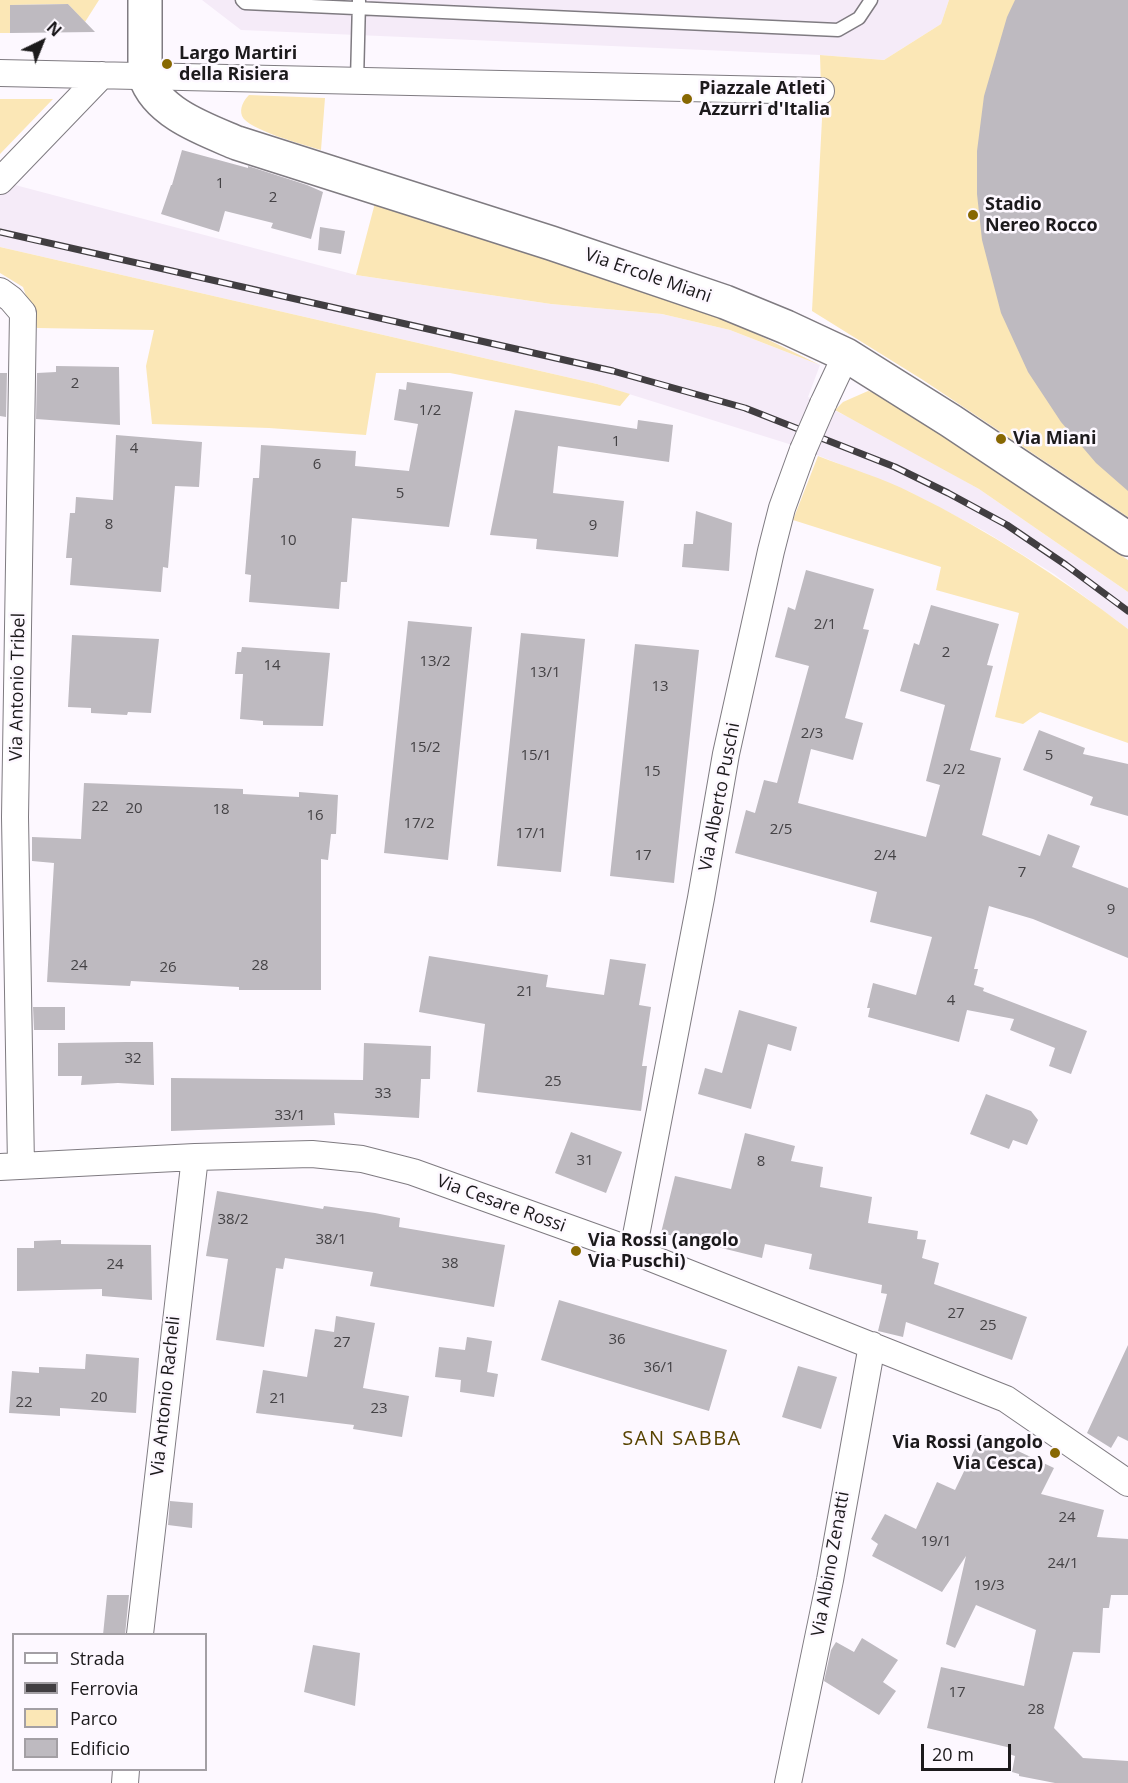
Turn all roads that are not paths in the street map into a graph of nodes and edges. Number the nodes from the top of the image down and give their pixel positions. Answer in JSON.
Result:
{"nodes":[{"id":1,"x":145,"y":0,"type":"edge"},
{"id":2,"x":242,"y":0,"type":"edge"},
{"id":3,"x":871,"y":0,"type":"edge"},
{"id":4,"x":359,"y":4,"type":"edge"},
{"id":5,"x":0,"y":73,"type":"edge"},
{"id":6,"x":102,"y":75,"type":"junction"},
{"id":7,"x":145,"y":76,"type":"junction"},
{"id":8,"x":357,"y":81,"type":"junction"},
{"id":9,"x":821,"y":91,"type":"dead end"},
{"id":10,"x":0,"y":181,"type":"edge"},
{"id":11,"x":0,"y":291,"type":"edge"},
{"id":12,"x":846,"y":355,"type":"junction"},
{"id":13,"x":1128,"y":539,"type":"edge"},
{"id":14,"x":195,"y":1157,"type":"junction"},
{"id":15,"x":10,"y":1166,"type":"edge"},
{"id":16,"x":633,"y":1251,"type":"junction"},
{"id":17,"x":872,"y":1345,"type":"junction"},
{"id":18,"x":1128,"y":1483,"type":"edge"},
{"id":19,"x":140,"y":1633,"type":"edge"},
{"id":20,"x":788,"y":1783,"type":"edge"}],
"edges":[{"from":1,"to":7,"type":"street"},
{"from":2,"to":4,"type":"lane"},
{"from":3,"to":4,"type":"lane"},
{"from":4,"to":8,"type":"lane"},
{"from":5,"to":6,"type":"street"},
{"from":6,"to":7,"type":"street"},
{"from":6,"to":10,"type":"street"},
{"from":7,"to":8,"type":"street"},
{"from":7,"to":12,"type":"street","name":"Via Ercole Miani"},
{"from":8,"to":9,"type":"street"},
{"from":11,"to":15,"type":"street","name":"Via Antonio Tribel"},
{"from":12,"to":13,"type":"street","name":"Via Ercole Miani"},
{"from":12,"to":16,"type":"street","name":"Via Alberto Puschi","bridge":true},
{"from":14,"to":15,"type":"street","name":"Via Cesare Rossi"},
{"from":14,"to":16,"type":"street","name":"Via Cesare Rossi"},
{"from":14,"to":19,"type":"street","name":"Via Antonio Racheli"},
{"from":16,"to":17,"type":"street","name":"Via Cesare Rossi"},
{"from":17,"to":18,"type":"street","name":"Via Cesare Rossi"},
{"from":17,"to":20,"type":"street","name":"Via Albino Zenatti"}]}
